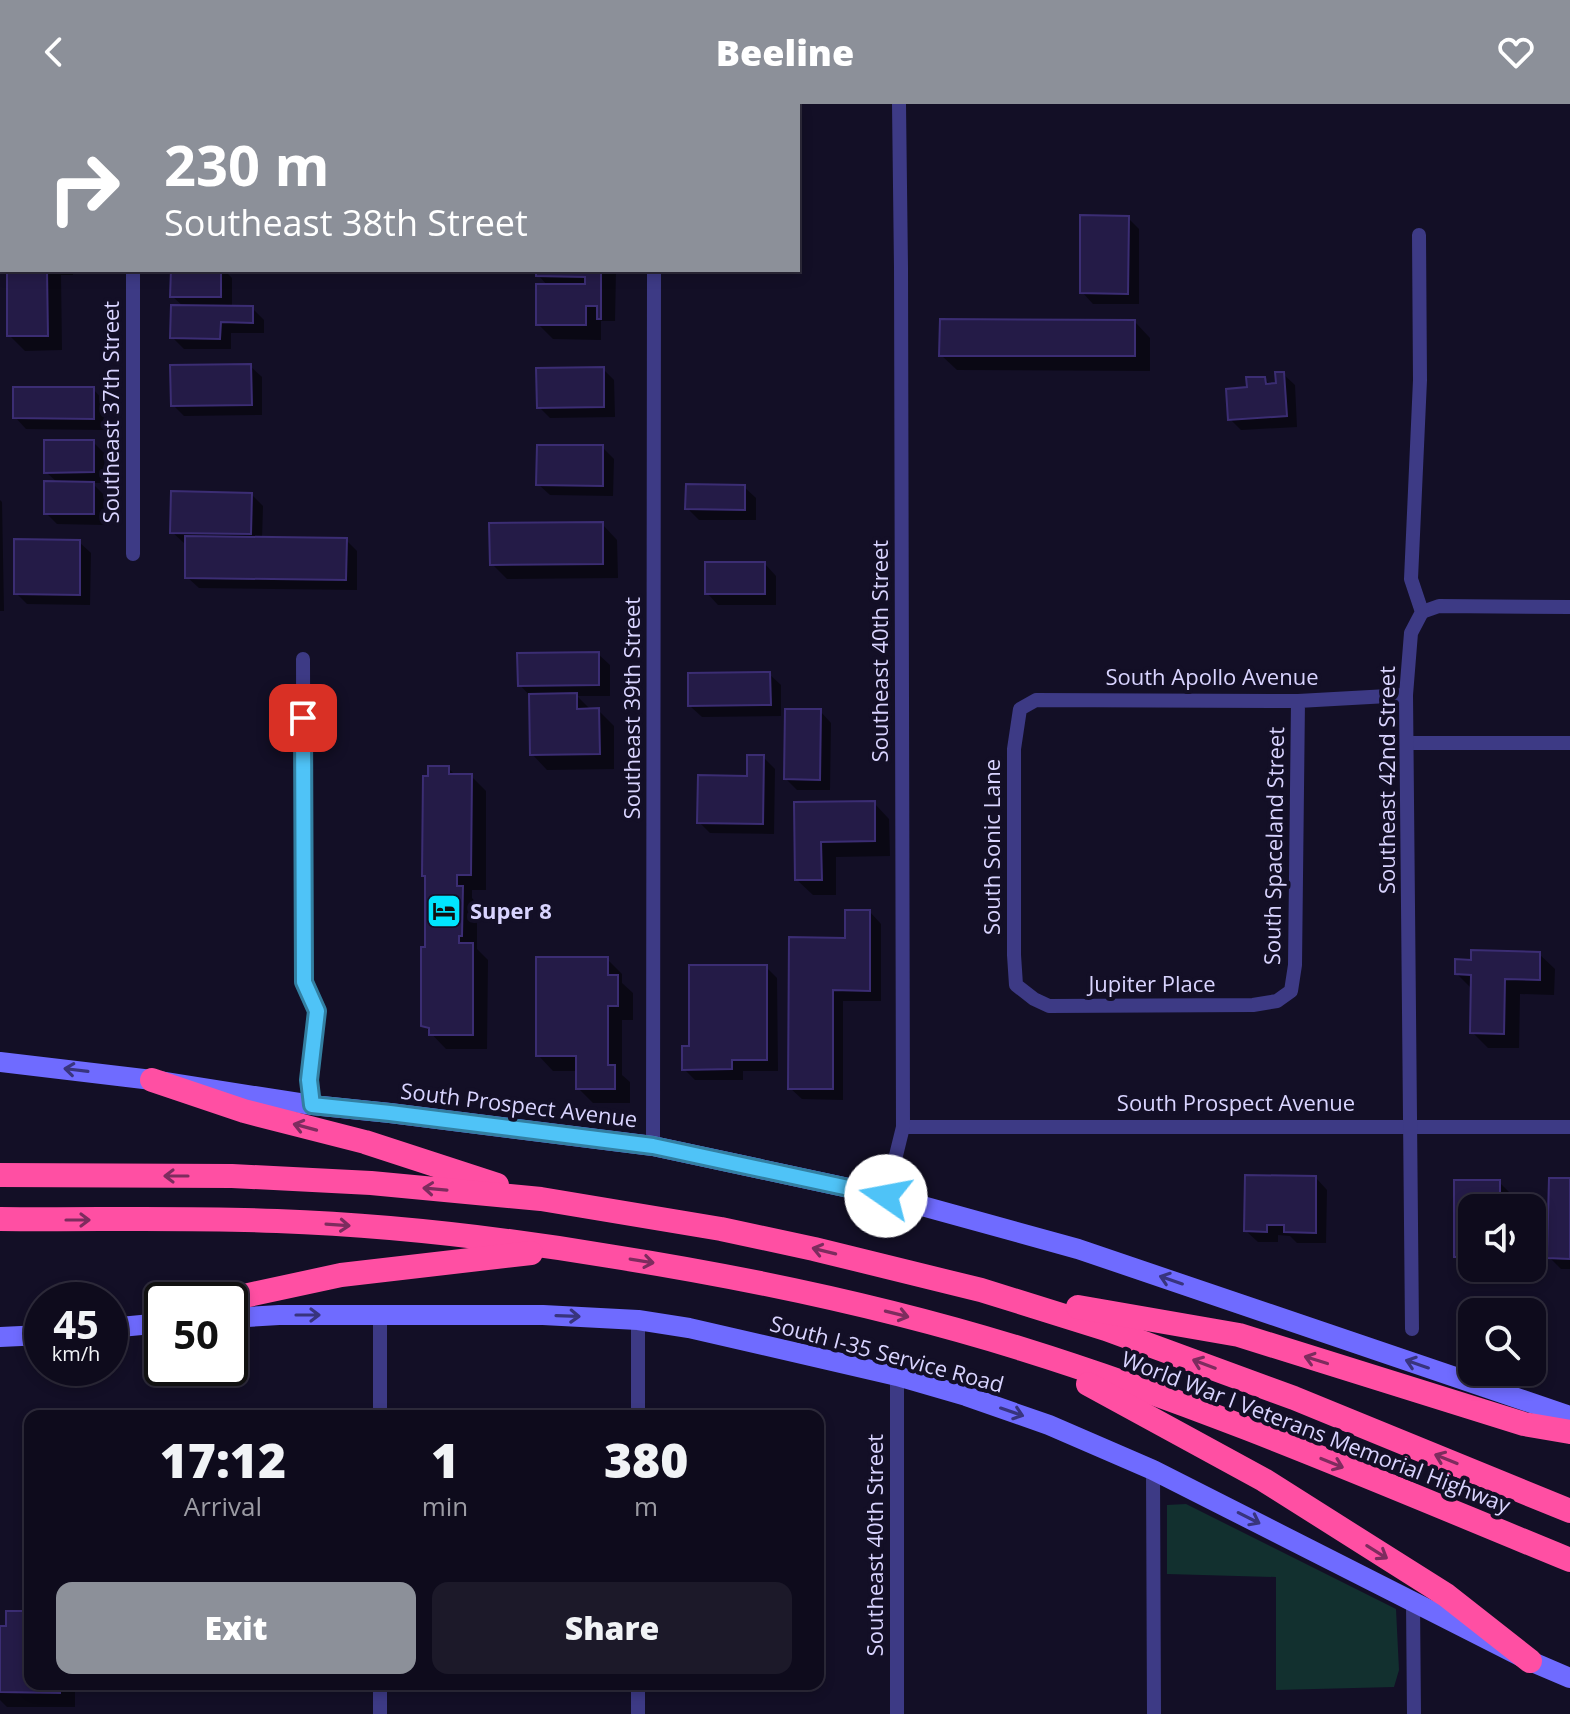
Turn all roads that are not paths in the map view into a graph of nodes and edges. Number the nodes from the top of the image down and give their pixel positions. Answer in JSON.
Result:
{"nodes":[{"id":1,"x":899,"y":104,"type":"edge"},
{"id":2,"x":1419,"y":235,"type":"dead end"},
{"id":3,"x":133,"y":272,"type":"edge"},
{"id":4,"x":654,"y":272,"type":"edge"},
{"id":5,"x":133,"y":554,"type":"dead end"},
{"id":6,"x":1570,"y":607,"type":"edge"},
{"id":7,"x":1422,"y":612,"type":"junction"},
{"id":8,"x":303,"y":659,"type":"dead end"},
{"id":9,"x":1406,"y":695,"type":"junction"},
{"id":10,"x":1298,"y":701,"type":"junction"},
{"id":11,"x":1020,"y":709,"type":"joint"},
{"id":12,"x":1408,"y":743,"type":"junction"},
{"id":13,"x":1570,"y":743,"type":"edge"},
{"id":14,"x":1016,"y":985,"type":"joint"},
{"id":15,"x":1291,"y":991,"type":"joint"},
{"id":16,"x":0,"y":1062,"type":"edge"},
{"id":17,"x":152,"y":1080,"type":"junction"},
{"id":18,"x":312,"y":1105,"type":"junction"},
{"id":19,"x":1410,"y":1126,"type":"junction"},
{"id":20,"x":903,"y":1127,"type":"junction"},
{"id":21,"x":1570,"y":1127,"type":"edge"},
{"id":22,"x":653,"y":1146,"type":"junction"},
{"id":23,"x":0,"y":1175,"type":"edge"},
{"id":24,"x":886,"y":1196,"type":"junction"},
{"id":25,"x":541,"y":1199,"type":"junction"},
{"id":26,"x":0,"y":1219,"type":"edge"},
{"id":27,"x":565,"y":1249,"type":"junction"},
{"id":28,"x":981,"y":1290,"type":"junction"},
{"id":29,"x":248,"y":1295,"type":"edge"},
{"id":30,"x":380,"y":1315,"type":"junction"},
{"id":31,"x":248,"y":1317,"type":"edge"},
{"id":32,"x":638,"y":1320,"type":"junction"},
{"id":33,"x":1412,"y":1329,"type":"dead end"},
{"id":34,"x":24,"y":1336,"type":"edge"},
{"id":35,"x":0,"y":1337,"type":"edge"},
{"id":36,"x":1022,"y":1349,"type":"junction"},
{"id":37,"x":897,"y":1376,"type":"junction"},
{"id":38,"x":380,"y":1410,"type":"edge"},
{"id":39,"x":638,"y":1410,"type":"edge"},
{"id":40,"x":1570,"y":1416,"type":"edge"},
{"id":41,"x":1570,"y":1432,"type":"edge"},
{"id":42,"x":1153,"y":1470,"type":"junction"},
{"id":43,"x":1570,"y":1511,"type":"edge"},
{"id":44,"x":1570,"y":1560,"type":"edge"},
{"id":45,"x":1413,"y":1602,"type":"junction"},
{"id":46,"x":1530,"y":1661,"type":"junction"},
{"id":47,"x":1570,"y":1678,"type":"edge"},
{"id":48,"x":380,"y":1690,"type":"edge"},
{"id":49,"x":638,"y":1690,"type":"edge"},
{"id":50,"x":380,"y":1714,"type":"edge"},
{"id":51,"x":638,"y":1714,"type":"edge"},
{"id":52,"x":897,"y":1714,"type":"edge"},
{"id":53,"x":1154,"y":1714,"type":"edge"},
{"id":54,"x":1414,"y":1714,"type":"edge"}],
"edges":[{"from":1,"to":20,"type":"street","name":"Southeast 40th Street"},
{"from":2,"to":7,"type":"street"},
{"from":3,"to":5,"type":"street","name":"Southeast 37th Street"},
{"from":4,"to":22,"type":"street","name":"Southeast 39th Street"},
{"from":6,"to":7,"type":"street"},
{"from":7,"to":9,"type":"street","name":"Southeast 42nd Street"},
{"from":8,"to":18,"type":"street"},
{"from":9,"to":10,"type":"street","name":"South Apollo Avenue"},
{"from":9,"to":12,"type":"street","name":"Southeast 42nd Street"},
{"from":10,"to":11,"type":"street","name":"South Apollo Avenue"},
{"from":10,"to":15,"type":"street","name":"South Spaceland Street"},
{"from":11,"to":14,"type":"street","name":"South Sonic Lane"},
{"from":12,"to":13,"type":"street"},
{"from":12,"to":19,"type":"street","name":"Southeast 42nd Street"},
{"from":14,"to":15,"type":"street","name":"Jupiter Place"},
{"from":17,"to":16,"type":"main road","name":"South Prospect Avenue","one_way":true},
{"from":17,"to":18,"type":"main road","name":"South Prospect Avenue"},
{"from":25,"to":17,"type":"highway","one_way":true},
{"from":18,"to":22,"type":"main road","name":"South Prospect Avenue"},
{"from":19,"to":20,"type":"street","name":"South Prospect Avenue"},
{"from":19,"to":21,"type":"street","name":"South Prospect Avenue"},
{"from":19,"to":33,"type":"street","name":"Southeast 42nd Street"},
{"from":20,"to":24,"type":"street","name":"Southeast 40th Street"},
{"from":22,"to":24,"type":"main road","name":"South Prospect Avenue"},
{"from":25,"to":23,"type":"highway","name":"World War I Veterans Memorial Highway","one_way":true},
{"from":40,"to":24,"type":"main road","one_way":true},
{"from":28,"to":25,"type":"highway","name":"World War I Veterans Memorial Highway","one_way":true},
{"from":26,"to":27,"type":"highway","name":"World War I Veterans Memorial Highway","one_way":true},
{"from":27,"to":29,"type":"highway"},
{"from":27,"to":36,"type":"highway","name":"World War I Veterans Memorial Highway","one_way":true},
{"from":41,"to":28,"type":"highway","one_way":true},
{"from":43,"to":28,"type":"highway","name":"World War I Veterans Memorial Highway","one_way":true},
{"from":31,"to":30,"type":"main road","name":"South I-35 Service Road","one_way":true},
{"from":30,"to":32,"type":"main road","name":"South I-35 Service Road","one_way":true},
{"from":30,"to":38,"type":"street"},
{"from":32,"to":37,"type":"main road","name":"South I-35 Service Road"},
{"from":32,"to":39,"type":"street"},
{"from":34,"to":35,"type":"main road"},
{"from":36,"to":44,"type":"highway","name":"World War I Veterans Memorial Highway","one_way":true},
{"from":36,"to":46,"type":"highway","one_way":true},
{"from":37,"to":42,"type":"main road","name":"South I-35 Service Road","one_way":true},
{"from":37,"to":52,"type":"street","name":"Southeast 40th Street"},
{"from":42,"to":45,"type":"main road","name":"South I-35 Service Road","one_way":true},
{"from":42,"to":53,"type":"street"},
{"from":45,"to":46,"type":"main road","name":"South I-35 Service Road"},
{"from":45,"to":54,"type":"street"},
{"from":46,"to":47,"type":"main road","name":"South I-35 Service Road"},
{"from":48,"to":50,"type":"street"},
{"from":49,"to":51,"type":"street"}]}
